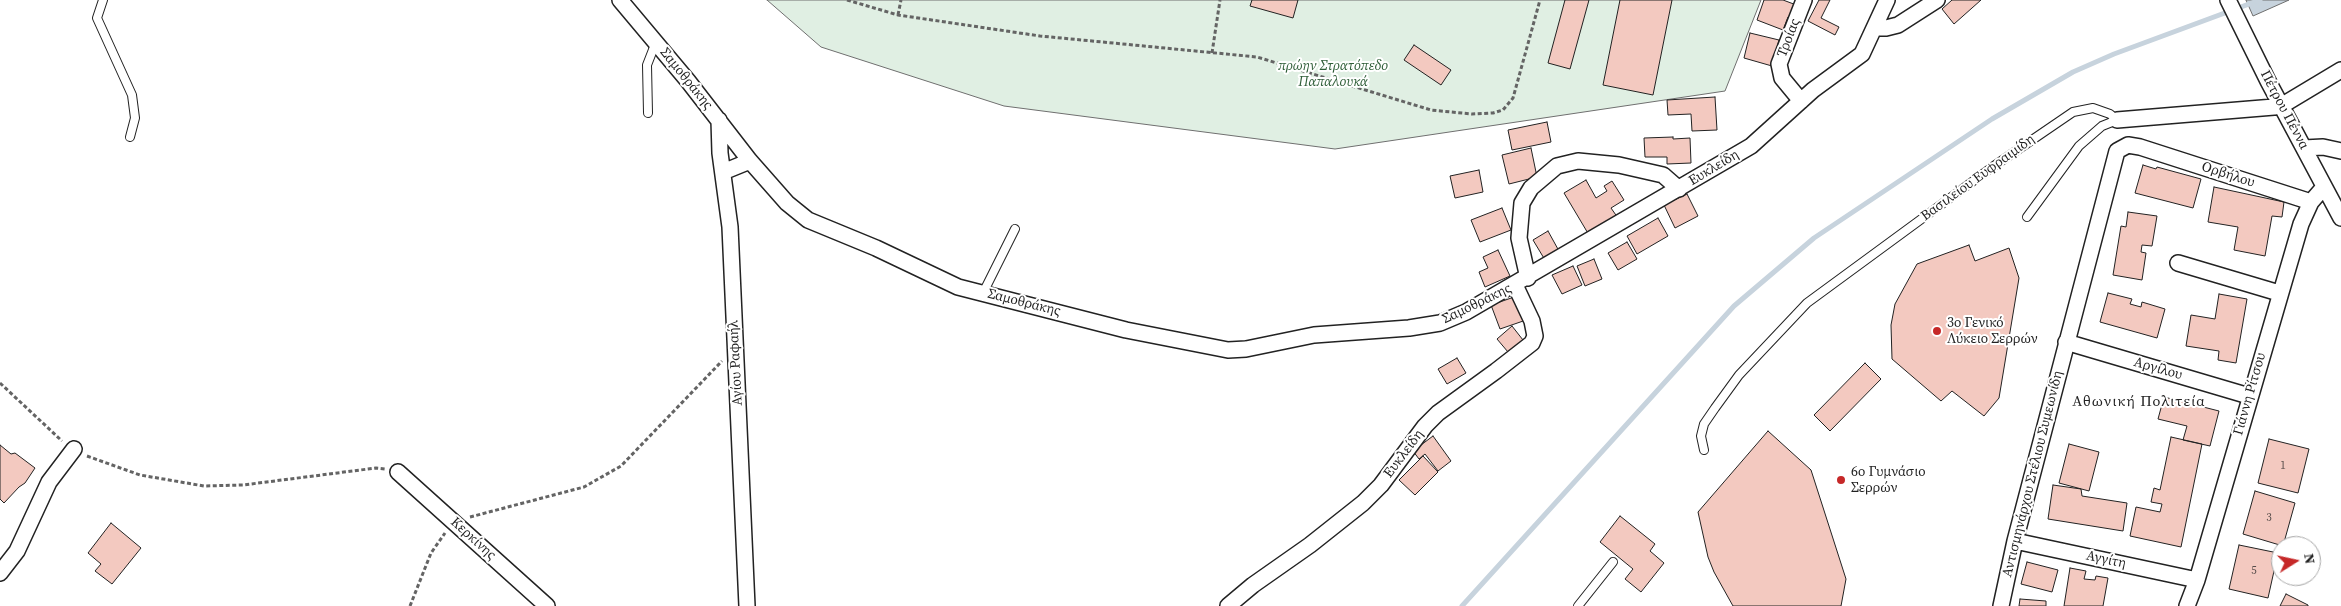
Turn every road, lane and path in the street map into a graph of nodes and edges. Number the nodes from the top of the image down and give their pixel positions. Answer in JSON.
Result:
{"nodes":[{"id":1,"x":103,"y":0,"type":"edge"},
{"id":2,"x":620,"y":0,"type":"edge"},
{"id":3,"x":848,"y":0,"type":"edge"},
{"id":4,"x":900,"y":0,"type":"edge"},
{"id":5,"x":1220,"y":0,"type":"edge"},
{"id":6,"x":1540,"y":0,"type":"edge"},
{"id":7,"x":1804,"y":0,"type":"edge"},
{"id":8,"x":1887,"y":0,"type":"edge"},
{"id":9,"x":1937,"y":0,"type":"edge"},
{"id":10,"x":2228,"y":0,"type":"edge"},
{"id":11,"x":898,"y":15,"type":"junction"},
{"id":12,"x":1875,"y":28,"type":"junction"},
{"id":13,"x":656,"y":42,"type":"junction"},
{"id":14,"x":1212,"y":53,"type":"junction"},
{"id":15,"x":2341,"y":70,"type":"edge"},
{"id":16,"x":1801,"y":101,"type":"junction"},
{"id":17,"x":2281,"y":106,"type":"junction"},
{"id":18,"x":648,"y":113,"type":"dead end"},
{"id":19,"x":719,"y":120,"type":"junction"},
{"id":20,"x":2117,"y":120,"type":"junction"},
{"id":21,"x":130,"y":137,"type":"dead end"},
{"id":22,"x":2304,"y":148,"type":"junction"},
{"id":23,"x":2341,"y":151,"type":"edge"},
{"id":24,"x":750,"y":161,"type":"junction"},
{"id":25,"x":723,"y":172,"type":"junction"},
{"id":26,"x":2324,"y":187,"type":"junction"},
{"id":27,"x":1679,"y":189,"type":"junction"},
{"id":28,"x":2311,"y":202,"type":"junction"},
{"id":29,"x":2027,"y":217,"type":"dead end"},
{"id":30,"x":2341,"y":218,"type":"edge"},
{"id":31,"x":1015,"y":229,"type":"dead end"},
{"id":32,"x":2178,"y":263,"type":"dead end"},
{"id":33,"x":1522,"y":281,"type":"junction"},
{"id":34,"x":983,"y":293,"type":"junction"},
{"id":35,"x":2279,"y":293,"type":"junction"},
{"id":36,"x":2066,"y":342,"type":"junction"},
{"id":37,"x":735,"y":347,"type":"junction"},
{"id":38,"x":0,"y":383,"type":"edge"},
{"id":39,"x":2249,"y":396,"type":"junction"},
{"id":40,"x":74,"y":449,"type":"junction"},
{"id":41,"x":1704,"y":450,"type":"dead end"},
{"id":42,"x":398,"y":472,"type":"joint"},
{"id":43,"x":454,"y":521,"type":"junction"},
{"id":44,"x":2015,"y":541,"type":"junction"},
{"id":45,"x":1613,"y":562,"type":"dead end"},
{"id":46,"x":0,"y":573,"type":"edge"},
{"id":47,"x":2197,"y":580,"type":"junction"},
{"id":48,"x":410,"y":606,"type":"edge"},
{"id":49,"x":547,"y":606,"type":"edge"},
{"id":50,"x":748,"y":606,"type":"edge"},
{"id":51,"x":1228,"y":606,"type":"edge"},
{"id":52,"x":1578,"y":606,"type":"edge"},
{"id":53,"x":2001,"y":606,"type":"edge"},
{"id":54,"x":2187,"y":606,"type":"edge"}],
"edges":[{"from":1,"to":21,"type":"lane"},
{"from":2,"to":13,"type":"street","name":"Σαμοθράκης"},
{"from":3,"to":11,"type":"path"},
{"from":4,"to":11,"type":"path"},
{"from":5,"to":14,"type":"path"},
{"from":6,"to":14,"type":"path"},
{"from":7,"to":16,"type":"street","name":"Τροίας"},
{"from":8,"to":12,"type":"street","name":"Ευκλείδη"},
{"from":9,"to":12,"type":"street"},
{"from":10,"to":17,"type":"street","name":"Πέτρου Πέννα"},
{"from":11,"to":14,"type":"path"},
{"from":12,"to":16,"type":"street","name":"Ευκλείδη"},
{"from":13,"to":18,"type":"lane"},
{"from":13,"to":19,"type":"street","name":"Σαμοθράκης"},
{"from":15,"to":17,"type":"street"},
{"from":16,"to":27,"type":"street","name":"Ευκλείδη"},
{"from":17,"to":20,"type":"street"},
{"from":17,"to":22,"type":"street","name":"Πέτρου Πέννα"},
{"from":19,"to":24,"type":"street","name":"Σαμοθράκης"},
{"from":19,"to":25,"type":"street","name":"Αγίου Ραφαήλ"},
{"from":20,"to":29,"type":"lane"},
{"from":20,"to":41,"type":"lane","name":"Βασιλείου Ευφραιμίδη"},
{"from":22,"to":23,"type":"street"},
{"from":22,"to":26,"type":"street","name":"Πέτρου Πέννα"},
{"from":24,"to":25,"type":"street"},
{"from":24,"to":34,"type":"street","name":"Σαμοθράκης"},
{"from":25,"to":37,"type":"street","name":"Αγίου Ραφαήλ"},
{"from":26,"to":28,"type":"street","name":"Γιάννη Ρίτσου"},
{"from":26,"to":30,"type":"street","name":"Πέτρου Πέννα"},
{"from":27,"to":33,"type":"street","name":"Ευκλείδη"},
{"from":27,"to":33,"type":"street"},
{"from":28,"to":35,"type":"street","name":"Γιάννη Ρίτσου"},
{"from":28,"to":36,"type":"street","name":"Ορβήλου"},
{"from":31,"to":34,"type":"lane"},
{"from":32,"to":35,"type":"street"},
{"from":33,"to":34,"type":"street","name":"Σαμοθράκης"},
{"from":33,"to":51,"type":"street","name":"Ευκλείδη"},
{"from":35,"to":39,"type":"street","name":"Γιάννη Ρίτσου"},
{"from":36,"to":39,"type":"street","name":"Αργίλου"},
{"from":36,"to":44,"type":"street","name":"Αντισμηνάρχου Στέλιου Συμεωνίδη"},
{"from":37,"to":43,"type":"path"},
{"from":37,"to":50,"type":"street","name":"Αγίου Ραφαήλ"},
{"from":38,"to":40,"type":"path"},
{"from":39,"to":47,"type":"street","name":"Γιάννη Ρίτσου"},
{"from":40,"to":42,"type":"path"},
{"from":40,"to":46,"type":"street"},
{"from":42,"to":43,"type":"street","name":"Κερκίνης"},
{"from":43,"to":48,"type":"path"},
{"from":43,"to":49,"type":"street","name":"Κερκίνης"},
{"from":44,"to":47,"type":"street","name":"Αγγίτη"},
{"from":44,"to":53,"type":"street","name":"Αντισμηνάρχου Στέλιου Συμεωνίδη"},
{"from":45,"to":52,"type":"lane"},
{"from":47,"to":54,"type":"street","name":"Γιάννη Ρίτσου"}]}
